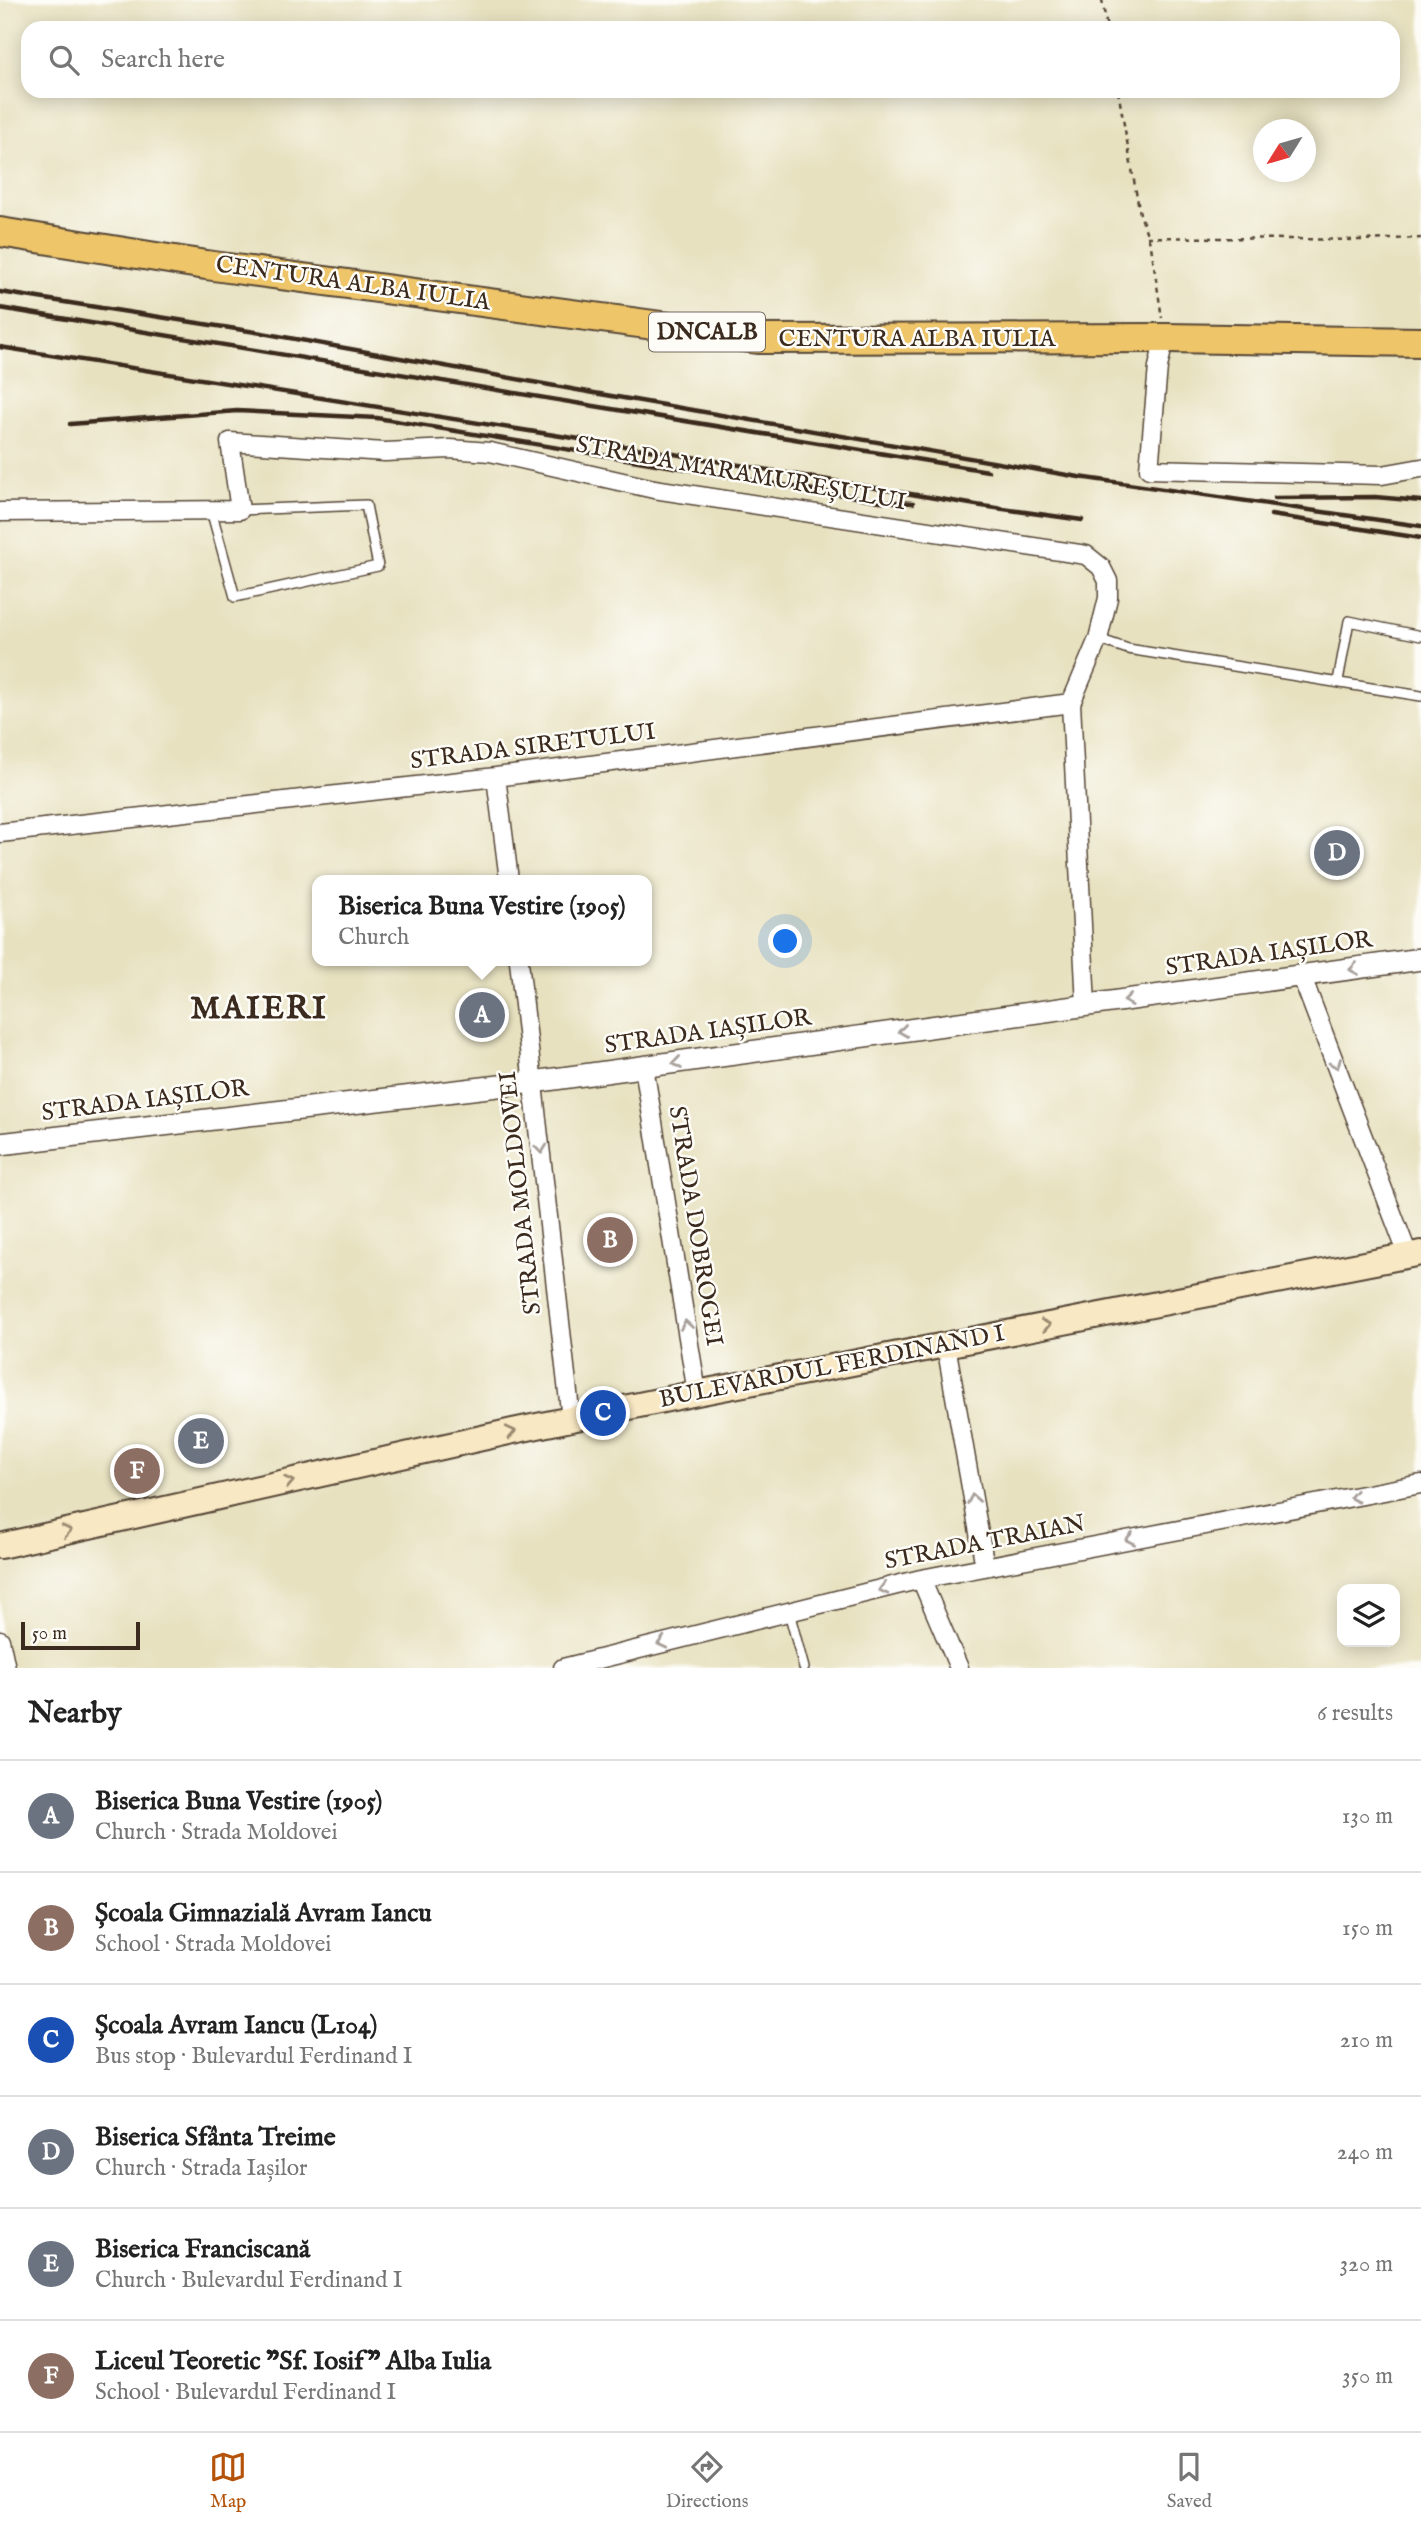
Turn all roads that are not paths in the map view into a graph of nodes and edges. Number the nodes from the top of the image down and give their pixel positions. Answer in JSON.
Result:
{"nodes":[{"id":1,"x":0,"y":232,"type":"edge"},
{"id":2,"x":1165,"y":338,"type":"junction"},
{"id":3,"x":1421,"y":342,"type":"edge"},
{"id":4,"x":1421,"y":468,"type":"edge"},
{"id":5,"x":211,"y":510,"type":"junction"},
{"id":6,"x":240,"y":510,"type":"junction"},
{"id":7,"x":0,"y":512,"type":"edge"},
{"id":8,"x":1421,"y":636,"type":"edge"},
{"id":9,"x":1098,"y":639,"type":"junction"},
{"id":10,"x":1338,"y":681,"type":"junction"},
{"id":11,"x":1421,"y":696,"type":"edge"},
{"id":12,"x":1071,"y":703,"type":"junction"},
{"id":13,"x":496,"y":776,"type":"junction"},
{"id":14,"x":0,"y":833,"type":"edge"},
{"id":15,"x":508,"y":875,"type":"edge"},
{"id":16,"x":1421,"y":959,"type":"edge"},
{"id":17,"x":520,"y":966,"type":"edge"},
{"id":18,"x":1302,"y":977,"type":"junction"},
{"id":19,"x":1086,"y":1006,"type":"junction"},
{"id":20,"x":644,"y":1067,"type":"junction"},
{"id":21,"x":533,"y":1082,"type":"junction"},
{"id":22,"x":0,"y":1144,"type":"edge"},
{"id":23,"x":1415,"y":1254,"type":"edge"},
{"id":24,"x":946,"y":1345,"type":"junction"},
{"id":25,"x":697,"y":1393,"type":"junction"},
{"id":26,"x":571,"y":1419,"type":"junction"},
{"id":27,"x":1421,"y":1484,"type":"edge"},
{"id":28,"x":0,"y":1546,"type":"edge"},
{"id":29,"x":985,"y":1567,"type":"junction"},
{"id":30,"x":921,"y":1579,"type":"junction"},
{"id":31,"x":789,"y":1612,"type":"junction"},
{"id":32,"x":0,"y":1640,"type":"edge"},
{"id":33,"x":6,"y":1668,"type":"edge"},
{"id":34,"x":563,"y":1668,"type":"edge"},
{"id":35,"x":803,"y":1668,"type":"edge"},
{"id":36,"x":959,"y":1668,"type":"edge"}],
"edges":[{"from":1,"to":2,"type":"main road","name":"CENTURA ALBA IULIA","number":"DNCALB"},
{"from":2,"to":3,"type":"main road","name":"CENTURA ALBA IULIA","number":"DNCALB"},
{"from":2,"to":4,"type":"street"},
{"from":5,"to":6,"type":"street"},
{"from":5,"to":6,"type":"lane"},
{"from":5,"to":7,"type":"street"},
{"from":6,"to":9,"type":"street","name":"STRADA MARAMUREȘULUI"},
{"from":8,"to":10,"type":"lane"},
{"from":9,"to":10,"type":"lane"},
{"from":9,"to":12,"type":"street","name":"STRADA MARAMUREȘULUI"},
{"from":10,"to":11,"type":"lane"},
{"from":12,"to":13,"type":"street","name":"STRADA SIRETULUI"},
{"from":12,"to":19,"type":"street","name":"STRADA MARAMUREȘULUI"},
{"from":13,"to":14,"type":"street","name":"STRADA SIRETULUI"},
{"from":13,"to":15,"type":"street"},
{"from":16,"to":18,"type":"street","name":"STRADA IAȘILOR","one_way":true},
{"from":17,"to":21,"type":"street","name":"STRADA MOLDOVEI"},
{"from":18,"to":19,"type":"street","name":"STRADA IAȘILOR","one_way":true},
{"from":18,"to":23,"type":"street","one_way":true},
{"from":19,"to":20,"type":"street","name":"STRADA IAȘILOR","one_way":true},
{"from":20,"to":21,"type":"street","name":"STRADA IAȘILOR"},
{"from":25,"to":20,"type":"street","name":"STRADA DOBROGEI","one_way":true},
{"from":21,"to":22,"type":"street","name":"STRADA IAȘILOR"},
{"from":21,"to":26,"type":"street","name":"STRADA MOLDOVEI","one_way":true},
{"from":24,"to":23,"type":"main road","name":"BULEVARDUL FERDINAND I","one_way":true},
{"from":24,"to":25,"type":"main road","name":"BULEVARDUL FERDINAND I"},
{"from":29,"to":24,"type":"street","one_way":true},
{"from":25,"to":26,"type":"main road","name":"BULEVARDUL FERDINAND I"},
{"from":28,"to":26,"type":"main road","name":"BULEVARDUL FERDINAND I","one_way":true},
{"from":27,"to":29,"type":"street","name":"STRADA TRAIAN","one_way":true},
{"from":29,"to":30,"type":"street","name":"STRADA TRAIAN"},
{"from":30,"to":31,"type":"street","name":"STRADA TRAIAN","one_way":true},
{"from":30,"to":36,"type":"street"},
{"from":31,"to":34,"type":"street","name":"STRADA TRAIAN","one_way":true},
{"from":31,"to":35,"type":"lane"},
{"from":32,"to":33,"type":"street"}]}
